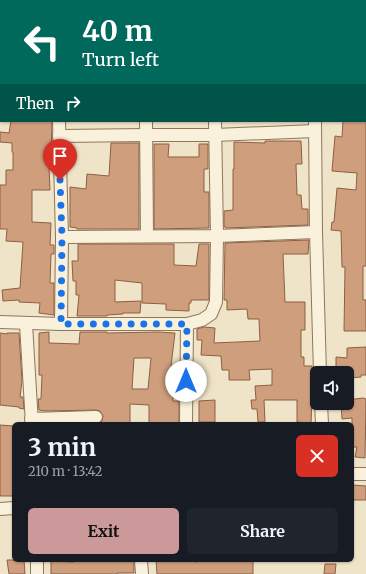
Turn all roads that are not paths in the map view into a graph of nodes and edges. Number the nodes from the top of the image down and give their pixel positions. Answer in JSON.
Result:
{"nodes":[{"id":1,"x":59,"y":122,"type":"edge"},
{"id":2,"x":146,"y":122,"type":"edge"},
{"id":3,"x":215,"y":122,"type":"edge"},
{"id":4,"x":315,"y":126,"type":"edge"},
{"id":5,"x":146,"y":135,"type":"junction"},
{"id":6,"x":215,"y":135,"type":"junction"},
{"id":7,"x":59,"y":136,"type":"junction"},
{"id":8,"x":316,"y":232,"type":"junction"},
{"id":9,"x":147,"y":236,"type":"junction"},
{"id":10,"x":217,"y":236,"type":"junction"},
{"id":11,"x":62,"y":237,"type":"junction"},
{"id":12,"x":0,"y":322,"type":"edge"},
{"id":13,"x":26,"y":324,"type":"junction"},
{"id":14,"x":61,"y":324,"type":"junction"},
{"id":15,"x":187,"y":324,"type":"junction"},
{"id":16,"x":320,"y":366,"type":"edge"},
{"id":17,"x":321,"y":410,"type":"edge"},
{"id":18,"x":96,"y":417,"type":"dead end"},
{"id":19,"x":32,"y":421,"type":"edge"},
{"id":20,"x":186,"y":422,"type":"edge"},
{"id":21,"x":322,"y":422,"type":"edge"},
{"id":22,"x":354,"y":474,"type":"edge"},
{"id":23,"x":366,"y":474,"type":"edge"},
{"id":24,"x":12,"y":508,"type":"edge"},
{"id":25,"x":0,"y":509,"type":"edge"},
{"id":26,"x":37,"y":562,"type":"edge"},
{"id":27,"x":141,"y":562,"type":"edge"},
{"id":28,"x":38,"y":574,"type":"edge"},
{"id":29,"x":142,"y":574,"type":"edge"}],
"edges":[{"from":1,"to":7,"type":"street"},
{"from":2,"to":5,"type":"street"},
{"from":3,"to":6,"type":"street"},
{"from":4,"to":6,"type":"street"},
{"from":4,"to":8,"type":"street"},
{"from":5,"to":6,"type":"street"},
{"from":5,"to":7,"type":"street"},
{"from":5,"to":9,"type":"street"},
{"from":6,"to":10,"type":"street"},
{"from":7,"to":11,"type":"street"},
{"from":8,"to":10,"type":"street"},
{"from":8,"to":16,"type":"street"},
{"from":9,"to":10,"type":"street"},
{"from":9,"to":11,"type":"street"},
{"from":10,"to":15,"type":"street"},
{"from":11,"to":14,"type":"street"},
{"from":12,"to":13,"type":"street"},
{"from":13,"to":14,"type":"street"},
{"from":13,"to":19,"type":"street"},
{"from":14,"to":15,"type":"street"},
{"from":15,"to":20,"type":"street"},
{"from":17,"to":21,"type":"street"},
{"from":18,"to":19,"type":"street"},
{"from":22,"to":23,"type":"street"},
{"from":24,"to":25,"type":"street"},
{"from":26,"to":28,"type":"street"},
{"from":27,"to":29,"type":"street"}]}
